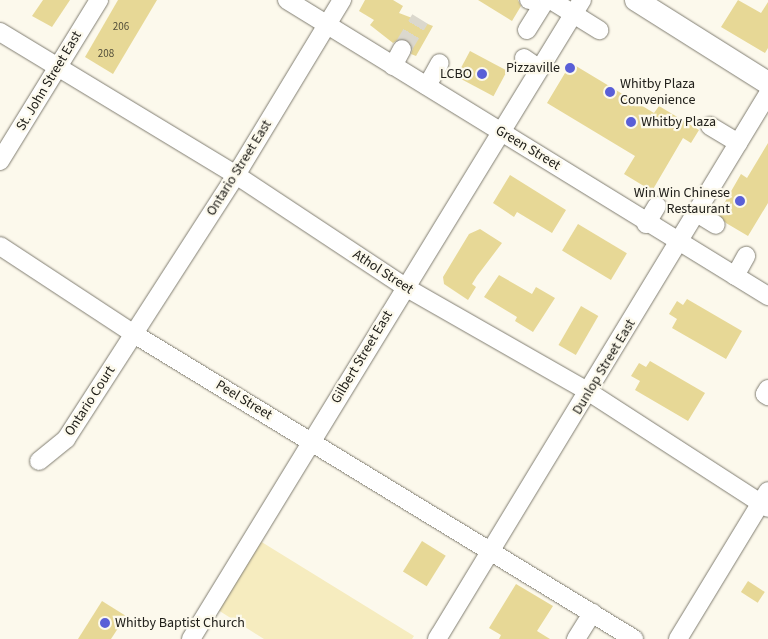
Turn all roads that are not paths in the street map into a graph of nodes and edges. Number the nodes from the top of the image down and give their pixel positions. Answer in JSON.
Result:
{"nodes":[{"id":1,"x":99,"y":0,"type":"edge"},
{"id":2,"x":287,"y":0,"type":"edge"},
{"id":3,"x":342,"y":0,"type":"edge"},
{"id":4,"x":546,"y":0,"type":"edge"},
{"id":5,"x":551,"y":0,"type":"edge"},
{"id":6,"x":636,"y":0,"type":"edge"},
{"id":7,"x":578,"y":7,"type":"edge"},
{"id":8,"x":328,"y":24,"type":"junction"},
{"id":9,"x":527,"y":30,"type":"dead end"},
{"id":10,"x":598,"y":30,"type":"dead end"},
{"id":11,"x":0,"y":32,"type":"edge"},
{"id":12,"x":402,"y":49,"type":"tunnel mouth"},
{"id":13,"x":524,"y":58,"type":"dead end"},
{"id":14,"x":440,"y":63,"type":"dead end"},
{"id":15,"x":393,"y":66,"type":"junction"},
{"id":16,"x":58,"y":67,"type":"junction"},
{"id":17,"x":540,"y":68,"type":"junction"},
{"id":18,"x":768,"y":83,"type":"edge"},
{"id":19,"x":427,"y":86,"type":"junction"},
{"id":20,"x":768,"y":94,"type":"edge"},
{"id":21,"x":710,"y":126,"type":"dead end"},
{"id":22,"x":502,"y":132,"type":"junction"},
{"id":23,"x":738,"y":143,"type":"junction"},
{"id":24,"x":0,"y":162,"type":"edge"},
{"id":25,"x":236,"y":175,"type":"junction"},
{"id":26,"x":657,"y":206,"type":"dead end"},
{"id":27,"x":697,"y":213,"type":"junction"},
{"id":28,"x":646,"y":224,"type":"junction"},
{"id":29,"x":716,"y":225,"type":"dead end"},
{"id":30,"x":680,"y":243,"type":"junction"},
{"id":31,"x":0,"y":246,"type":"edge"},
{"id":32,"x":746,"y":256,"type":"dead end"},
{"id":33,"x":735,"y":276,"type":"junction"},
{"id":34,"x":405,"y":287,"type":"junction"},
{"id":35,"x":768,"y":296,"type":"edge"},
{"id":36,"x":134,"y":334,"type":"junction"},
{"id":37,"x":768,"y":389,"type":"edge"},
{"id":38,"x":589,"y":392,"type":"junction"},
{"id":39,"x":768,"y":396,"type":"edge"},
{"id":40,"x":312,"y":441,"type":"junction"},
{"id":41,"x":39,"y":461,"type":"dead end"},
{"id":42,"x":766,"y":501,"type":"edge"},
{"id":43,"x":491,"y":551,"type":"junction"},
{"id":44,"x":592,"y":613,"type":"junction"},
{"id":45,"x":191,"y":639,"type":"edge"},
{"id":46,"x":437,"y":639,"type":"edge"},
{"id":47,"x":576,"y":639,"type":"edge"},
{"id":48,"x":634,"y":639,"type":"edge"},
{"id":49,"x":678,"y":639,"type":"edge"}],
"edges":[{"from":1,"to":16,"type":"street","name":"St. John Street East"},
{"from":2,"to":8,"type":"street","name":"Green Street"},
{"from":3,"to":8,"type":"street","name":"Ontario Street East"},
{"from":4,"to":9,"type":"street"},
{"from":5,"to":7,"type":"street"},
{"from":6,"to":18,"type":"main road"},
{"from":7,"to":10,"type":"street"},
{"from":7,"to":17,"type":"street","name":"Gilbert Street East"},
{"from":8,"to":15,"type":"street","name":"Green Street"},
{"from":8,"to":25,"type":"street","name":"Ontario Street East"},
{"from":11,"to":16,"type":"street","name":"Athol Street"},
{"from":12,"to":15,"type":"street"},
{"from":13,"to":17,"type":"street"},
{"from":14,"to":19,"type":"street"},
{"from":15,"to":19,"type":"street","name":"Green Street"},
{"from":16,"to":24,"type":"street","name":"St. John Street East"},
{"from":16,"to":25,"type":"street","name":"Athol Street"},
{"from":17,"to":22,"type":"street","name":"Gilbert Street East"},
{"from":19,"to":22,"type":"street","name":"Green Street"},
{"from":20,"to":23,"type":"street","name":"Dunlop Street East"},
{"from":21,"to":23,"type":"street"},
{"from":22,"to":28,"type":"street","name":"Green Street"},
{"from":22,"to":34,"type":"street","name":"Gilbert Street East"},
{"from":23,"to":27,"type":"street","name":"Dunlop Street East"},
{"from":25,"to":34,"type":"street","name":"Athol Street"},
{"from":25,"to":36,"type":"street","name":"Ontario Street East"},
{"from":26,"to":28,"type":"street"},
{"from":27,"to":29,"type":"street"},
{"from":27,"to":30,"type":"street","name":"Dunlop Street East"},
{"from":28,"to":30,"type":"street","name":"Green Street"},
{"from":30,"to":33,"type":"street","name":"Green Street"},
{"from":30,"to":38,"type":"street","name":"Dunlop Street East"},
{"from":31,"to":36,"type":"street","name":"Peel Street"},
{"from":32,"to":33,"type":"street"},
{"from":33,"to":35,"type":"street","name":"Green Street"},
{"from":34,"to":38,"type":"street","name":"Athol Street"},
{"from":34,"to":40,"type":"street","name":"Gilbert Street East"},
{"from":36,"to":40,"type":"street","name":"Peel Street"},
{"from":36,"to":41,"type":"street","name":"Ontario Court"},
{"from":37,"to":39,"type":"street"},
{"from":38,"to":42,"type":"street","name":"Athol Street"},
{"from":38,"to":43,"type":"street","name":"Dunlop Street East"},
{"from":40,"to":43,"type":"street","name":"Peel Street"},
{"from":40,"to":45,"type":"street","name":"Gilbert Street East"},
{"from":42,"to":49,"type":"street"},
{"from":43,"to":44,"type":"street","name":"Peel Street"},
{"from":43,"to":46,"type":"street","name":"Dunlop Street East"},
{"from":44,"to":47,"type":"street"},
{"from":44,"to":48,"type":"street","name":"Peel Street"}]}
